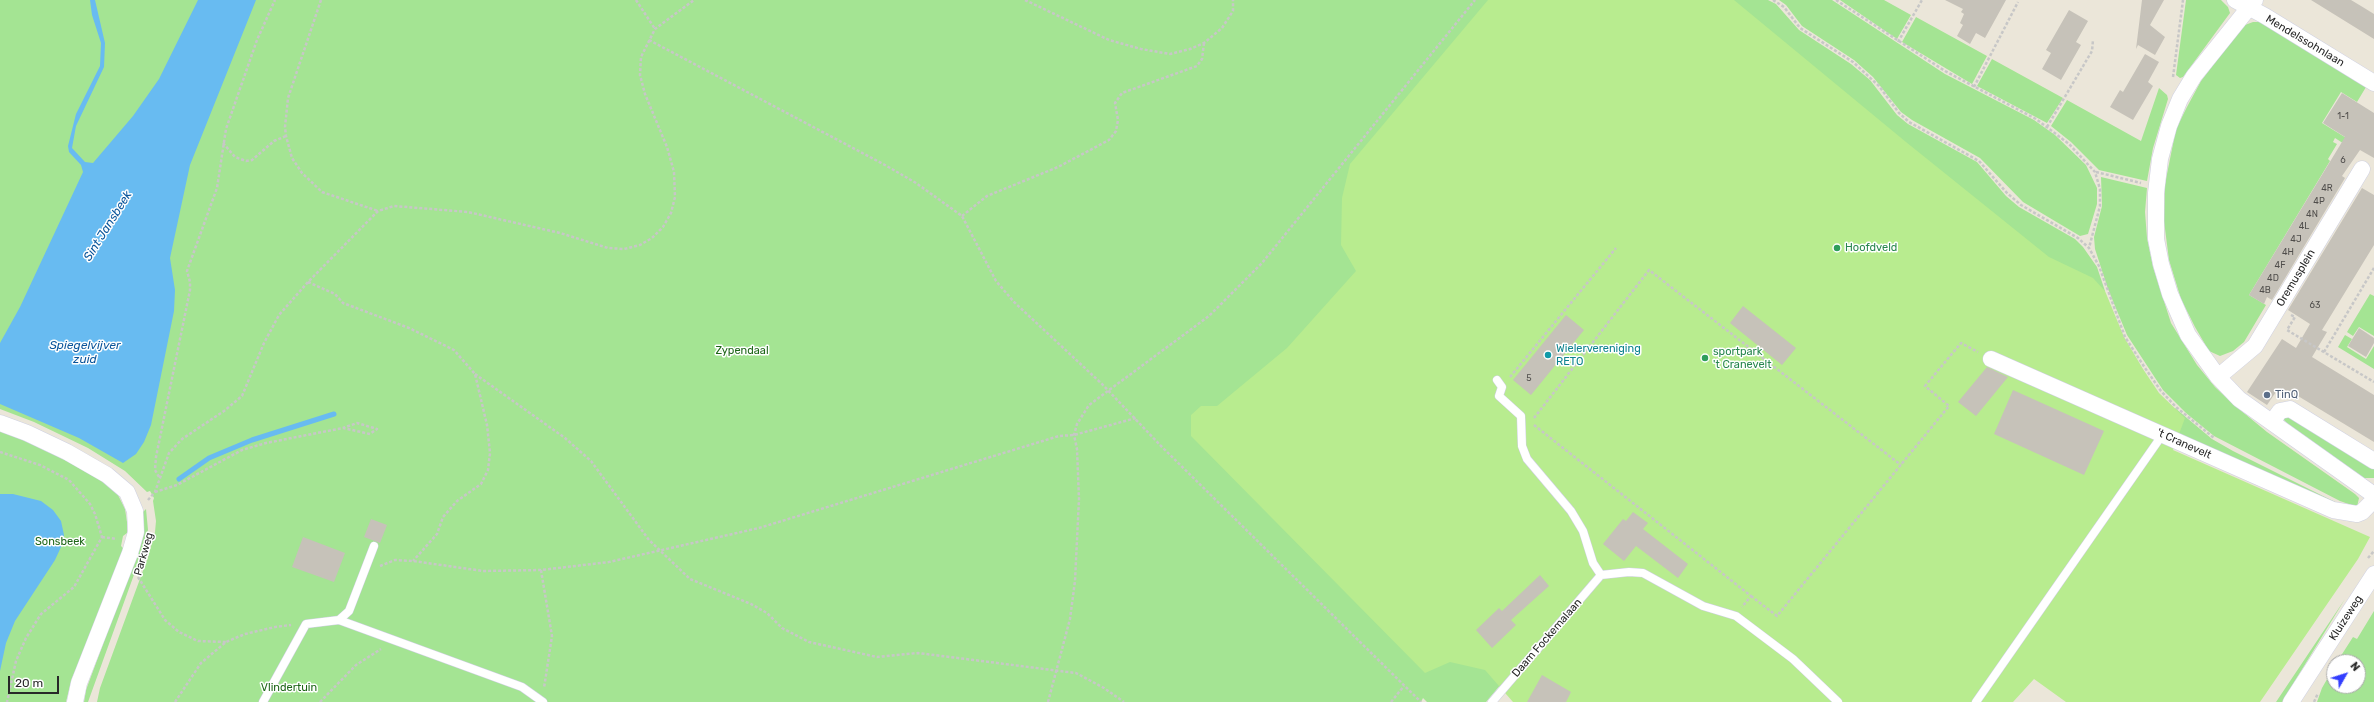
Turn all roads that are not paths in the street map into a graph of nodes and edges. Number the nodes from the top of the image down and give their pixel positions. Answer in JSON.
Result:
{"nodes":[{"id":1,"x":2235,"y":0,"type":"edge"},
{"id":2,"x":2252,"y":4,"type":"edge"},
{"id":3,"x":2374,"y":83,"type":"edge"},
{"id":4,"x":2362,"y":169,"type":"dead end"},
{"id":5,"x":1992,"y":359,"type":"road end"},
{"id":6,"x":2218,"y":377,"type":"junction"},
{"id":7,"x":1497,"y":380,"type":"dead end"},
{"id":8,"x":2272,"y":422,"type":"junction"},
{"id":9,"x":0,"y":423,"type":"edge"},
{"id":10,"x":2163,"y":434,"type":"junction"},
{"id":11,"x":2374,"y":461,"type":"edge"},
{"id":12,"x":2374,"y":495,"type":"edge"},
{"id":13,"x":2374,"y":500,"type":"edge"},
{"id":14,"x":374,"y":546,"type":"dead end"},
{"id":15,"x":2374,"y":574,"type":"edge"},
{"id":16,"x":1601,"y":575,"type":"junction"},
{"id":17,"x":339,"y":620,"type":"junction"},
{"id":18,"x":543,"y":701,"type":"edge"},
{"id":19,"x":75,"y":702,"type":"edge"},
{"id":20,"x":263,"y":702,"type":"edge"},
{"id":21,"x":1492,"y":702,"type":"edge"},
{"id":22,"x":1838,"y":702,"type":"edge"},
{"id":23,"x":1976,"y":702,"type":"edge"},
{"id":24,"x":2291,"y":702,"type":"edge"}],
"edges":[{"from":1,"to":2,"type":"street","name":"Mendelssohnlaan"},
{"from":2,"to":3,"type":"street","name":"Mendelssohnlaan"},
{"from":2,"to":6,"type":"street"},
{"from":4,"to":6,"type":"street","name":"Oremusplein"},
{"from":5,"to":10,"type":"street","name":"'t Cranevelt"},
{"from":6,"to":8,"type":"street"},
{"from":7,"to":16,"type":"lane"},
{"from":8,"to":11,"type":"street"},
{"from":8,"to":12,"type":"street"},
{"from":9,"to":19,"type":"street","name":"Parkweg"},
{"from":10,"to":13,"type":"street","name":"'t Cranevelt"},
{"from":10,"to":23,"type":"lane"},
{"from":14,"to":17,"type":"lane"},
{"from":15,"to":24,"type":"street","name":"Kluizeweg"},
{"from":16,"to":21,"type":"lane","name":"Daam Fockemalaan"},
{"from":16,"to":22,"type":"lane"},
{"from":17,"to":18,"type":"lane"},
{"from":17,"to":20,"type":"lane"}]}
